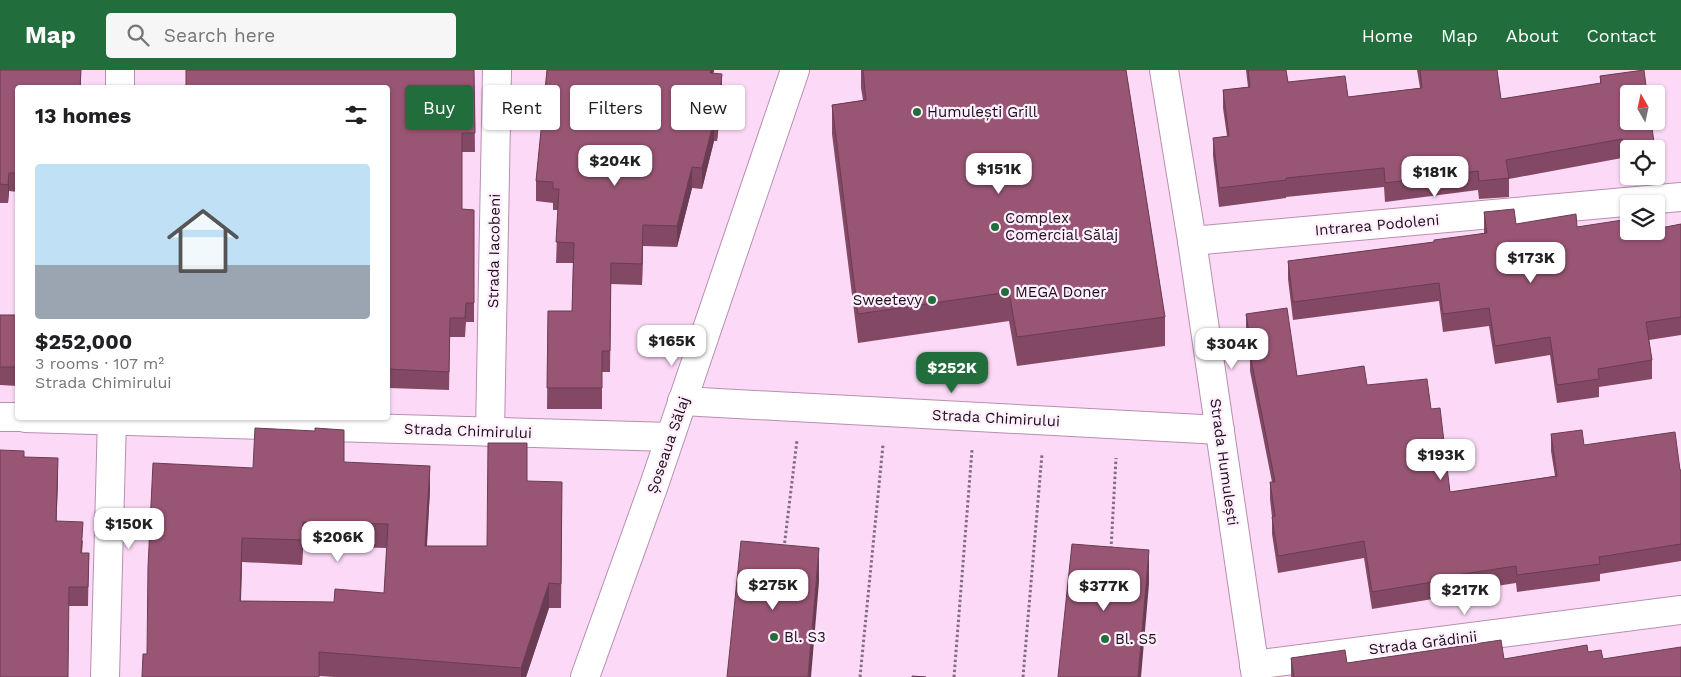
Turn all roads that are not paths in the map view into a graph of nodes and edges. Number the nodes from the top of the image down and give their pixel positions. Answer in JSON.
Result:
{"nodes":[{"id":1,"x":120,"y":70,"type":"edge"},
{"id":2,"x":497,"y":70,"type":"edge"},
{"id":3,"x":795,"y":70,"type":"edge"},
{"id":4,"x":1164,"y":70,"type":"edge"},
{"id":5,"x":120,"y":85,"type":"edge"},
{"id":6,"x":1681,"y":197,"type":"edge"},
{"id":7,"x":1192,"y":241,"type":"junction"},
{"id":8,"x":682,"y":401,"type":"junction"},
{"id":9,"x":0,"y":416,"type":"edge"},
{"id":10,"x":15,"y":417,"type":"edge"},
{"id":11,"x":112,"y":420,"type":"edge"},
{"id":12,"x":141,"y":420,"type":"edge"},
{"id":13,"x":1220,"y":430,"type":"junction"},
{"id":14,"x":490,"y":432,"type":"junction"},
{"id":15,"x":670,"y":437,"type":"junction"},
{"id":16,"x":1681,"y":610,"type":"edge"},
{"id":17,"x":1255,"y":671,"type":"edge"},
{"id":18,"x":105,"y":677,"type":"edge"},
{"id":19,"x":585,"y":677,"type":"edge"}],
"edges":[{"from":1,"to":5,"type":"street"},
{"from":2,"to":14,"type":"street","name":"Strada Iacobeni"},
{"from":3,"to":8,"type":"street","name":"Șoseaua Sălaj"},
{"from":4,"to":7,"type":"street","name":"Strada Humulești"},
{"from":6,"to":7,"type":"street","name":"Intrarea Podoleni"},
{"from":7,"to":13,"type":"street","name":"Strada Humulești"},
{"from":8,"to":13,"type":"street","name":"Strada Chimirului"},
{"from":8,"to":15,"type":"street","name":"Șoseaua Sălaj"},
{"from":9,"to":10,"type":"street"},
{"from":11,"to":18,"type":"street"},
{"from":12,"to":14,"type":"street","name":"Strada Chimirului"},
{"from":13,"to":17,"type":"street","name":"Strada Humulești"},
{"from":14,"to":15,"type":"street","name":"Strada Chimirului"},
{"from":15,"to":19,"type":"street","name":"Șoseaua Sălaj"},
{"from":16,"to":17,"type":"street","name":"Strada Grădinii"}]}
